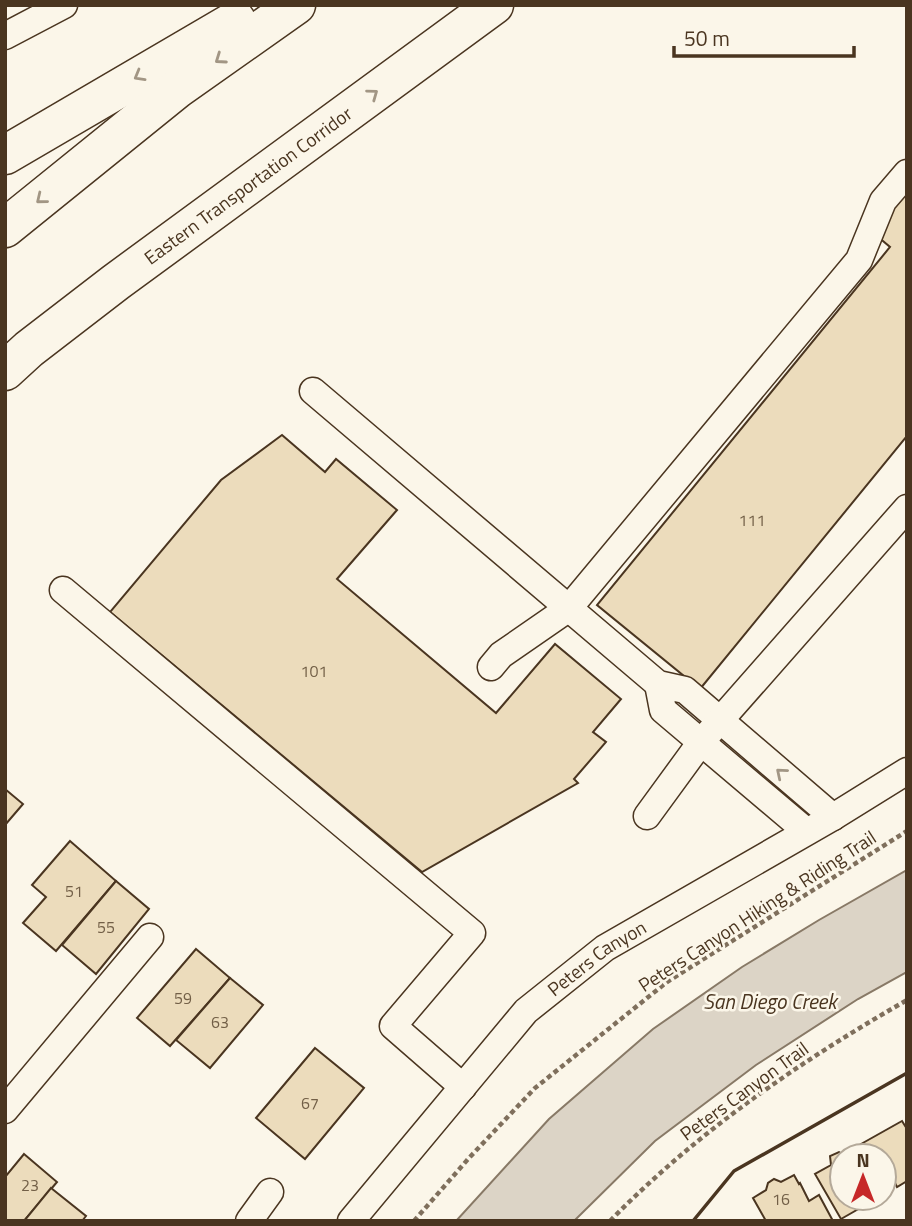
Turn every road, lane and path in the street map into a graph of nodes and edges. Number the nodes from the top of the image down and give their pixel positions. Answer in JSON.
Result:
{"nodes":[{"id":1,"x":64,"y":5,"type":"edge"},
{"id":2,"x":262,"y":5,"type":"edge"},
{"id":3,"x":296,"y":5,"type":"edge"},
{"id":4,"x":494,"y":5,"type":"edge"},
{"id":5,"x":8,"y":29,"type":"edge"},
{"id":6,"x":5,"y":155,"type":"edge"},
{"id":7,"x":907,"y":173,"type":"edge"},
{"id":8,"x":5,"y":228,"type":"edge"},
{"id":9,"x":116,"y":282,"type":"junction"},
{"id":10,"x":5,"y":370,"type":"edge"},
{"id":11,"x":313,"y":391,"type":"dead end"},
{"id":12,"x":5,"y":392,"type":"edge"},
{"id":13,"x":907,"y":508,"type":"edge"},
{"id":14,"x":63,"y":590,"type":"dead end"},
{"id":15,"x":569,"y":608,"type":"junction"},
{"id":16,"x":491,"y":667,"type":"dead end"},
{"id":17,"x":658,"y":684,"type":"junction"},
{"id":18,"x":720,"y":722,"type":"junction"},
{"id":19,"x":702,"y":742,"type":"junction"},
{"id":20,"x":907,"y":771,"type":"edge"},
{"id":21,"x":647,"y":816,"type":"dead end"},
{"id":22,"x":833,"y":817,"type":"junction"},
{"id":23,"x":806,"y":831,"type":"junction"},
{"id":24,"x":907,"y":831,"type":"edge"},
{"id":25,"x":150,"y":937,"type":"dead end"},
{"id":26,"x":907,"y":1000,"type":"edge"},
{"id":27,"x":463,"y":1087,"type":"junction"},
{"id":28,"x":5,"y":1110,"type":"edge"},
{"id":29,"x":270,"y":1192,"type":"dead end"},
{"id":30,"x":249,"y":1221,"type":"edge"},
{"id":31,"x":351,"y":1221,"type":"edge"},
{"id":32,"x":414,"y":1221,"type":"edge"},
{"id":33,"x":610,"y":1221,"type":"edge"}],
"edges":[{"from":1,"to":5,"type":"street"},
{"from":2,"to":6,"type":"highway","one_way":true},
{"from":3,"to":8,"type":"highway","one_way":true},
{"from":9,"to":4,"type":"highway","name":"Eastern Transportation Corridor","one_way":true},
{"from":7,"to":15,"type":"street"},
{"from":9,"to":10,"type":"highway","name":"Eastern Transportation Corridor"},
{"from":9,"to":12,"type":"highway"},
{"from":11,"to":15,"type":"street"},
{"from":13,"to":18,"type":"street"},
{"from":14,"to":27,"type":"street"},
{"from":15,"to":16,"type":"street"},
{"from":15,"to":17,"type":"street"},
{"from":17,"to":18,"type":"street"},
{"from":17,"to":19,"type":"street"},
{"from":18,"to":19,"type":"street"},
{"from":22,"to":18,"type":"street","one_way":true},
{"from":19,"to":21,"type":"street"},
{"from":19,"to":23,"type":"street"},
{"from":20,"to":22,"type":"street","name":"Peters Canyon"},
{"from":22,"to":23,"type":"street","name":"Peters Canyon"},
{"from":23,"to":27,"type":"street","name":"Peters Canyon"},
{"from":24,"to":32,"type":"path","name":"Peters Canyon Hiking & Riding Trail"},
{"from":25,"to":28,"type":"street"},
{"from":26,"to":33,"type":"path","name":"Peters Canyon Trail"},
{"from":27,"to":31,"type":"street","name":"Peters Canyon"},
{"from":29,"to":30,"type":"street"}]}
